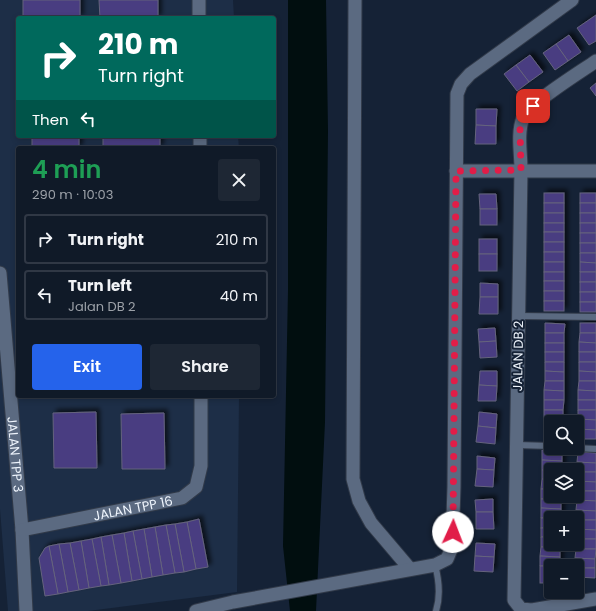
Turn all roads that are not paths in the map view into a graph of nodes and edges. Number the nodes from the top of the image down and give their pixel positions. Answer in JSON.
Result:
{"nodes":[{"id":1,"x":199,"y":0,"type":"edge"},
{"id":2,"x":355,"y":0,"type":"edge"},
{"id":3,"x":572,"y":0,"type":"edge"},
{"id":4,"x":199,"y":16,"type":"edge"},
{"id":5,"x":596,"y":61,"type":"edge"},
{"id":6,"x":521,"y":170,"type":"junction"},
{"id":7,"x":456,"y":171,"type":"junction"},
{"id":8,"x":596,"y":171,"type":"edge"},
{"id":9,"x":0,"y":273,"type":"edge"},
{"id":10,"x":519,"y":316,"type":"junction"},
{"id":11,"x":596,"y":317,"type":"edge"},
{"id":12,"x":201,"y":398,"type":"edge"},
{"id":13,"x":517,"y":445,"type":"junction"},
{"id":14,"x":544,"y":446,"type":"edge"},
{"id":15,"x":584,"y":448,"type":"edge"},
{"id":16,"x":596,"y":449,"type":"edge"},
{"id":17,"x":22,"y":530,"type":"junction"},
{"id":18,"x":435,"y":565,"type":"junction"},
{"id":19,"x":410,"y":569,"type":"junction"},
{"id":20,"x":596,"y":599,"type":"edge"},
{"id":21,"x":26,"y":611,"type":"edge"},
{"id":22,"x":196,"y":611,"type":"edge"},
{"id":23,"x":436,"y":611,"type":"edge"}],
"edges":[{"from":1,"to":4,"type":"street"},
{"from":2,"to":19,"type":"street"},
{"from":3,"to":7,"type":"street"},
{"from":5,"to":6,"type":"street","name":"JALAN DB 2"},
{"from":6,"to":7,"type":"street"},
{"from":6,"to":8,"type":"street"},
{"from":6,"to":10,"type":"street","name":"JALAN DB 2"},
{"from":7,"to":18,"type":"street"},
{"from":9,"to":17,"type":"street","name":"JALAN TPP 3"},
{"from":10,"to":11,"type":"lane"},
{"from":10,"to":13,"type":"street","name":"JALAN DB 2"},
{"from":12,"to":17,"type":"street","name":"JALAN TPP 16"},
{"from":13,"to":14,"type":"lane"},
{"from":13,"to":20,"type":"street","name":"JALAN DB 2"},
{"from":15,"to":16,"type":"lane"},
{"from":17,"to":21,"type":"street","name":"JALAN TPP 3"},
{"from":18,"to":19,"type":"street"},
{"from":18,"to":23,"type":"lane"},
{"from":19,"to":22,"type":"street"}]}
